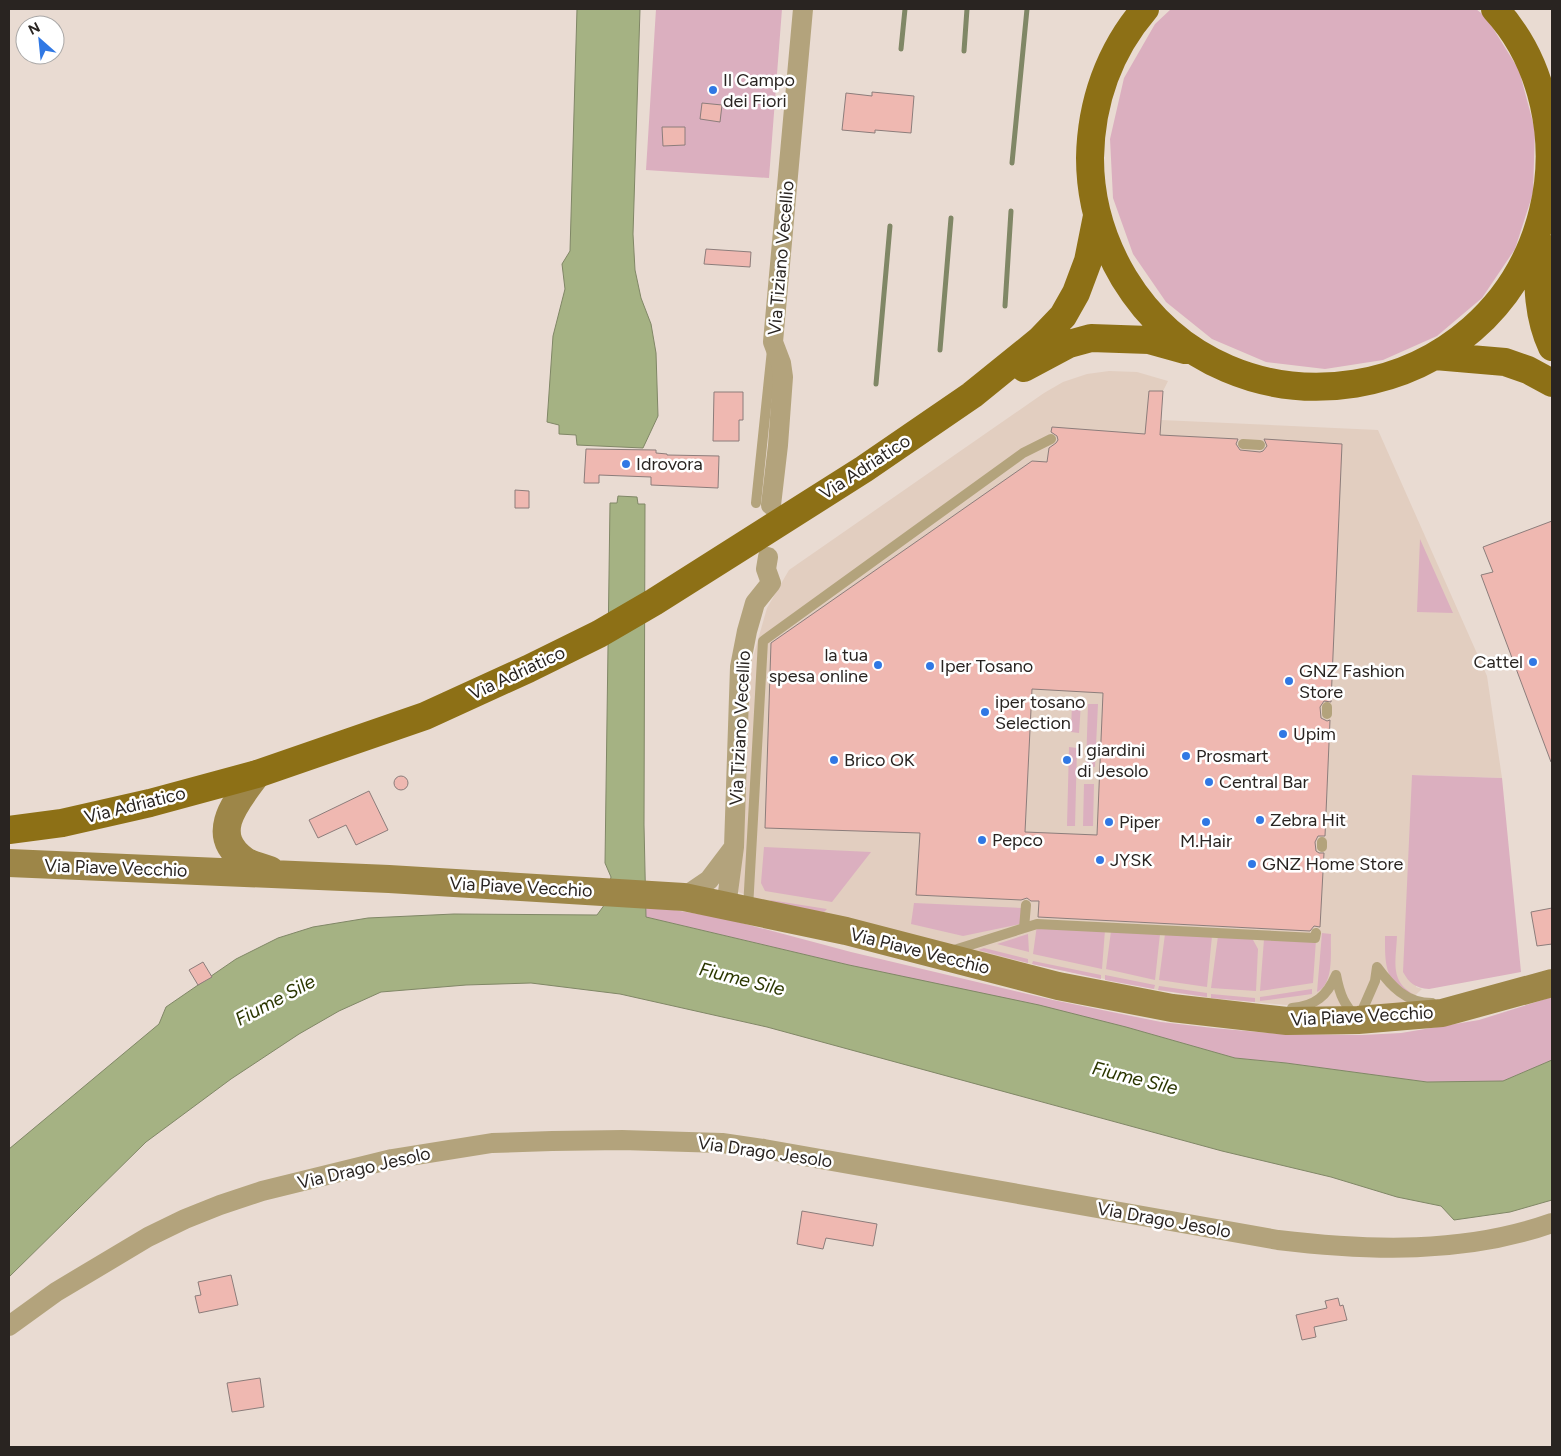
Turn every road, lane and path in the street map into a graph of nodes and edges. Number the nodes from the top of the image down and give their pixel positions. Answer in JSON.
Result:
{"nodes":[{"id":1,"x":804,"y":9,"type":"edge"},
{"id":2,"x":1146,"y":9,"type":"edge"},
{"id":3,"x":1499,"y":12,"type":"edge"},
{"id":4,"x":1097,"y":216,"type":"junction"},
{"id":5,"x":1538,"y":233,"type":"junction"},
{"id":6,"x":1552,"y":347,"type":"edge"},
{"id":7,"x":1201,"y":355,"type":"junction"},
{"id":8,"x":1435,"y":356,"type":"junction"},
{"id":9,"x":1552,"y":383,"type":"edge"},
{"id":10,"x":972,"y":395,"type":"junction"},
{"id":11,"x":1050,"y":439,"type":"dead end"},
{"id":12,"x":1243,"y":444,"type":"dead end"},
{"id":13,"x":1260,"y":445,"type":"dead end"},
{"id":14,"x":764,"y":504,"type":"dead end"},
{"id":15,"x":768,"y":557,"type":"dead end"},
{"id":16,"x":257,"y":774,"type":"junction"},
{"id":17,"x":9,"y":830,"type":"edge"},
{"id":18,"x":734,"y":847,"type":"junction"},
{"id":19,"x":9,"y":863,"type":"edge"},
{"id":20,"x":283,"y":875,"type":"junction"},
{"id":21,"x":684,"y":897,"type":"junction"},
{"id":22,"x":1026,"y":905,"type":"dead end"},
{"id":23,"x":737,"y":909,"type":"junction"},
{"id":24,"x":1024,"y":928,"type":"junction"},
{"id":25,"x":1316,"y":933,"type":"dead end"},
{"id":26,"x":936,"y":956,"type":"junction"},
{"id":27,"x":1552,"y":983,"type":"edge"},
{"id":28,"x":1476,"y":1004,"type":"junction"},
{"id":29,"x":1222,"y":1014,"type":"junction"},
{"id":30,"x":1358,"y":1020,"type":"junction"},
{"id":31,"x":1552,"y":1223,"type":"edge"},
{"id":32,"x":9,"y":1326,"type":"edge"}],
"edges":[{"from":1,"to":14,"type":"street","name":"Via Tiziano Vecellio"},
{"from":2,"to":4,"type":"main road"},
{"from":3,"to":5,"type":"main road"},
{"from":4,"to":7,"type":"main road"},
{"from":4,"to":10,"type":"main road","name":"Via Adriatico"},
{"from":5,"to":6,"type":"main road"},
{"from":5,"to":8,"type":"main road"},
{"from":7,"to":8,"type":"main road"},
{"from":7,"to":10,"type":"main road","name":"Via Adriatico"},
{"from":8,"to":9,"type":"main road"},
{"from":10,"to":16,"type":"main road","name":"Via Adriatico"},
{"from":11,"to":23,"type":"lane"},
{"from":12,"to":13,"type":"lane"},
{"from":15,"to":18,"type":"street","name":"Via Tiziano Vecellio"},
{"from":16,"to":17,"type":"main road","name":"Via Adriatico"},
{"from":16,"to":20,"type":"street","name":"Via Piave Vecchio"},
{"from":18,"to":21,"type":"street"},
{"from":18,"to":23,"type":"street","name":"Via Tiziano Vecellio"},
{"from":19,"to":20,"type":"street","name":"Via Piave Vecchio"},
{"from":20,"to":21,"type":"street","name":"Via Piave Vecchio"},
{"from":21,"to":23,"type":"street","name":"Via Piave Vecchio"},
{"from":22,"to":24,"type":"lane"},
{"from":23,"to":26,"type":"street","name":"Via Piave Vecchio"},
{"from":24,"to":25,"type":"lane"},
{"from":24,"to":26,"type":"lane"},
{"from":26,"to":29,"type":"street","name":"Via Piave Vecchio"},
{"from":27,"to":28,"type":"street","name":"Via Piave Vecchio"},
{"from":28,"to":30,"type":"street","name":"Via Piave Vecchio"},
{"from":28,"to":30,"type":"lane"},
{"from":29,"to":30,"type":"street","name":"Via Piave Vecchio"},
{"from":29,"to":30,"type":"lane"},
{"from":31,"to":32,"type":"street","name":"Via Drago Jesolo"}]}
